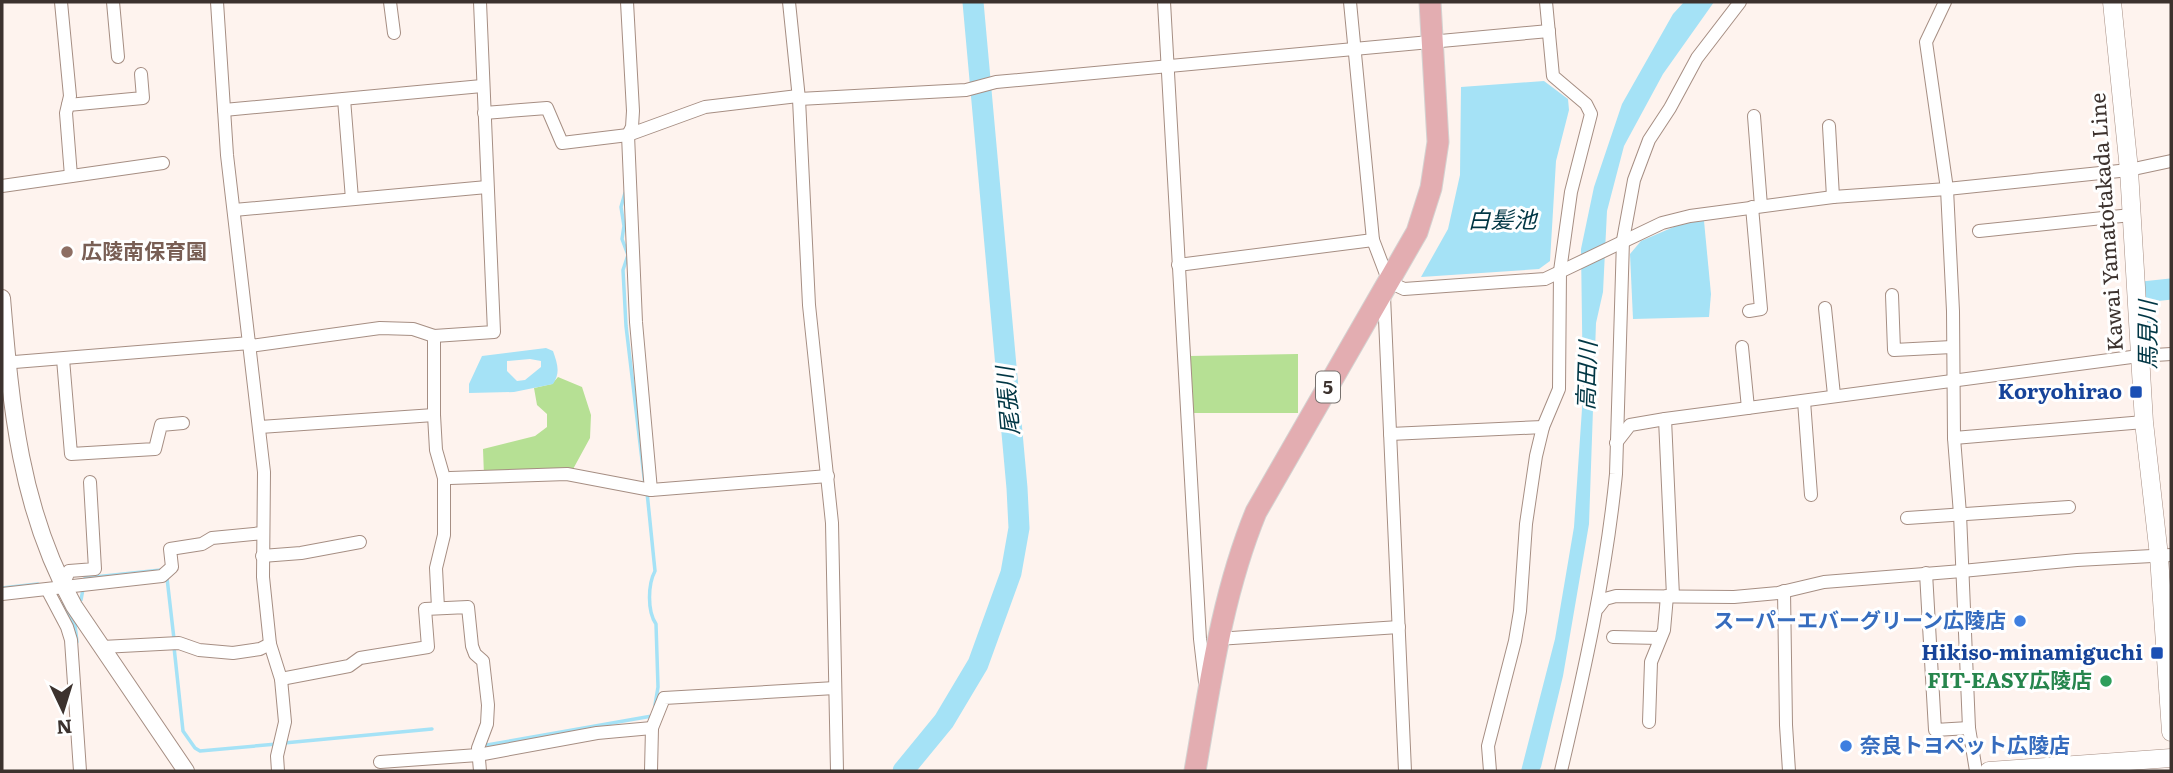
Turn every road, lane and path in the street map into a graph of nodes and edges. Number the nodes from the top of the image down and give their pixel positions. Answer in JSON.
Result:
{"nodes":[{"id":1,"x":61,"y":2,"type":"edge"},
{"id":2,"x":113,"y":2,"type":"edge"},
{"id":3,"x":217,"y":2,"type":"edge"},
{"id":4,"x":390,"y":2,"type":"edge"},
{"id":5,"x":480,"y":2,"type":"edge"},
{"id":6,"x":626,"y":2,"type":"edge"},
{"id":7,"x":789,"y":2,"type":"edge"},
{"id":8,"x":1164,"y":2,"type":"edge"},
{"id":9,"x":1350,"y":2,"type":"edge"},
{"id":10,"x":1430,"y":2,"type":"edge"},
{"id":11,"x":1546,"y":2,"type":"edge"},
{"id":12,"x":1740,"y":2,"type":"edge"},
{"id":13,"x":1945,"y":2,"type":"edge"},
{"id":14,"x":2112,"y":2,"type":"edge"},
{"id":15,"x":1549,"y":31,"type":"junction"},
{"id":16,"x":394,"y":33,"type":"dead end"},
{"id":17,"x":1432,"y":43,"type":"junction"},
{"id":18,"x":1354,"y":50,"type":"junction"},
{"id":19,"x":118,"y":57,"type":"dead end"},
{"id":20,"x":1166,"y":66,"type":"junction"},
{"id":21,"x":141,"y":74,"type":"dead end"},
{"id":22,"x":482,"y":86,"type":"junction"},
{"id":23,"x":798,"y":98,"type":"junction"},
{"id":24,"x":344,"y":99,"type":"junction"},
{"id":25,"x":68,"y":105,"type":"junction"},
{"id":26,"x":224,"y":110,"type":"junction"},
{"id":27,"x":484,"y":113,"type":"junction"},
{"id":28,"x":1754,"y":116,"type":"dead end"},
{"id":29,"x":1829,"y":126,"type":"dead end"},
{"id":30,"x":628,"y":135,"type":"junction"},
{"id":31,"x":2171,"y":161,"type":"edge"},
{"id":32,"x":163,"y":163,"type":"dead end"},
{"id":33,"x":2129,"y":170,"type":"junction"},
{"id":34,"x":71,"y":176,"type":"junction"},
{"id":35,"x":2,"y":186,"type":"edge"},
{"id":36,"x":487,"y":187,"type":"junction"},
{"id":37,"x":1947,"y":189,"type":"junction"},
{"id":38,"x":1833,"y":197,"type":"junction"},
{"id":39,"x":352,"y":200,"type":"junction"},
{"id":40,"x":1757,"y":207,"type":"junction"},
{"id":41,"x":234,"y":210,"type":"junction"},
{"id":42,"x":2131,"y":215,"type":"junction"},
{"id":43,"x":1979,"y":231,"type":"dead end"},
{"id":44,"x":1373,"y":240,"type":"junction"},
{"id":45,"x":1618,"y":243,"type":"junction"},
{"id":46,"x":1178,"y":265,"type":"junction"},
{"id":47,"x":1564,"y":269,"type":"junction"},
{"id":48,"x":1386,"y":287,"type":"junction"},
{"id":49,"x":1892,"y":295,"type":"dead end"},
{"id":50,"x":2,"y":298,"type":"edge"},
{"id":51,"x":1825,"y":308,"type":"dead end"},
{"id":52,"x":1749,"y":310,"type":"dead end"},
{"id":53,"x":434,"y":336,"type":"junction"},
{"id":54,"x":250,"y":345,"type":"junction"},
{"id":55,"x":1742,"y":347,"type":"dead end"},
{"id":56,"x":1952,"y":347,"type":"junction"},
{"id":57,"x":2171,"y":354,"type":"edge"},
{"id":58,"x":2146,"y":355,"type":"junction"},
{"id":59,"x":63,"y":359,"type":"junction"},
{"id":60,"x":4,"y":363,"type":"edge"},
{"id":61,"x":1952,"y":382,"type":"junction"},
{"id":62,"x":1834,"y":395,"type":"junction"},
{"id":63,"x":1804,"y":401,"type":"junction"},
{"id":64,"x":1748,"y":408,"type":"junction"},
{"id":65,"x":433,"y":415,"type":"junction"},
{"id":66,"x":1665,"y":419,"type":"junction"},
{"id":67,"x":2144,"y":422,"type":"junction"},
{"id":68,"x":183,"y":423,"type":"dead end"},
{"id":69,"x":260,"y":426,"type":"junction"},
{"id":70,"x":1543,"y":427,"type":"junction"},
{"id":71,"x":1390,"y":434,"type":"junction"},
{"id":72,"x":1954,"y":438,"type":"junction"},
{"id":73,"x":1616,"y":443,"type":"junction"},
{"id":74,"x":828,"y":475,"type":"junction"},
{"id":75,"x":450,"y":478,"type":"dead end"},
{"id":76,"x":90,"y":482,"type":"dead end"},
{"id":77,"x":651,"y":490,"type":"junction"},
{"id":78,"x":1811,"y":495,"type":"dead end"},
{"id":79,"x":2069,"y":508,"type":"dead end"},
{"id":80,"x":1960,"y":514,"type":"junction"},
{"id":81,"x":1907,"y":518,"type":"dead end"},
{"id":82,"x":263,"y":533,"type":"junction"},
{"id":83,"x":360,"y":542,"type":"dead end"},
{"id":84,"x":2167,"y":555,"type":"edge"},
{"id":85,"x":262,"y":556,"type":"junction"},
{"id":86,"x":1962,"y":572,"type":"junction"},
{"id":87,"x":1926,"y":573,"type":"junction"},
{"id":88,"x":67,"y":587,"type":"junction"},
{"id":89,"x":1784,"y":591,"type":"junction"},
{"id":90,"x":2,"y":594,"type":"edge"},
{"id":91,"x":1670,"y":596,"type":"junction"},
{"id":92,"x":438,"y":608,"type":"junction"},
{"id":93,"x":1597,"y":608,"type":"junction"},
{"id":94,"x":1399,"y":627,"type":"junction"},
{"id":95,"x":1613,"y":637,"type":"dead end"},
{"id":96,"x":1660,"y":638,"type":"junction"},
{"id":97,"x":1217,"y":639,"type":"junction"},
{"id":98,"x":270,"y":643,"type":"junction"},
{"id":99,"x":102,"y":648,"type":"junction"},
{"id":100,"x":281,"y":679,"type":"junction"},
{"id":101,"x":835,"y":688,"type":"junction"},
{"id":102,"x":1207,"y":703,"type":"junction"},
{"id":103,"x":1649,"y":722,"type":"dead end"},
{"id":104,"x":652,"y":728,"type":"junction"},
{"id":105,"x":1969,"y":728,"type":"junction"},
{"id":106,"x":2171,"y":732,"type":"edge"},
{"id":107,"x":478,"y":755,"type":"junction"},
{"id":108,"x":2171,"y":758,"type":"edge"},
{"id":109,"x":380,"y":762,"type":"dead end"},
{"id":110,"x":2060,"y":769,"type":"edge"},
{"id":111,"x":80,"y":771,"type":"edge"},
{"id":112,"x":186,"y":771,"type":"edge"},
{"id":113,"x":278,"y":771,"type":"edge"},
{"id":114,"x":480,"y":771,"type":"edge"},
{"id":115,"x":650,"y":771,"type":"edge"},
{"id":116,"x":837,"y":771,"type":"edge"},
{"id":117,"x":1195,"y":771,"type":"edge"},
{"id":118,"x":1405,"y":771,"type":"edge"},
{"id":119,"x":1490,"y":771,"type":"edge"},
{"id":120,"x":1561,"y":771,"type":"edge"},
{"id":121,"x":1789,"y":771,"type":"edge"},
{"id":122,"x":1976,"y":771,"type":"edge"},
{"id":123,"x":1989,"y":771,"type":"edge"}],
"edges":[{"from":1,"to":25,"type":"street"},
{"from":2,"to":19,"type":"street"},
{"from":3,"to":26,"type":"street"},
{"from":4,"to":16,"type":"street"},
{"from":5,"to":22,"type":"street"},
{"from":6,"to":30,"type":"street"},
{"from":7,"to":23,"type":"street"},
{"from":8,"to":20,"type":"street"},
{"from":9,"to":18,"type":"street"},
{"from":10,"to":17,"type":"main road","number":"5"},
{"from":11,"to":15,"type":"street"},
{"from":12,"to":45,"type":"street"},
{"from":13,"to":37,"type":"street"},
{"from":14,"to":33,"type":"main road","name":"Kawai Yamatotakada Line"},
{"from":15,"to":17,"type":"street"},
{"from":15,"to":47,"type":"street"},
{"from":17,"to":18,"type":"street"},
{"from":17,"to":48,"type":"main road","number":"5"},
{"from":18,"to":20,"type":"street"},
{"from":18,"to":44,"type":"street"},
{"from":20,"to":23,"type":"street"},
{"from":20,"to":46,"type":"street"},
{"from":21,"to":25,"type":"street"},
{"from":22,"to":24,"type":"street"},
{"from":22,"to":27,"type":"street"},
{"from":23,"to":30,"type":"street"},
{"from":23,"to":74,"type":"street"},
{"from":24,"to":26,"type":"street"},
{"from":24,"to":39,"type":"street"},
{"from":25,"to":34,"type":"street"},
{"from":26,"to":41,"type":"street"},
{"from":27,"to":30,"type":"street"},
{"from":27,"to":36,"type":"street"},
{"from":28,"to":40,"type":"street"},
{"from":29,"to":38,"type":"street"},
{"from":30,"to":77,"type":"street"},
{"from":31,"to":33,"type":"street"},
{"from":32,"to":34,"type":"street"},
{"from":33,"to":37,"type":"street"},
{"from":33,"to":42,"type":"main road","name":"Kawai Yamatotakada Line"},
{"from":34,"to":35,"type":"street"},
{"from":36,"to":39,"type":"street"},
{"from":36,"to":53,"type":"street"},
{"from":37,"to":38,"type":"street"},
{"from":37,"to":56,"type":"street"},
{"from":38,"to":40,"type":"street"},
{"from":39,"to":41,"type":"street"},
{"from":40,"to":45,"type":"street"},
{"from":40,"to":52,"type":"street"},
{"from":41,"to":54,"type":"street"},
{"from":42,"to":43,"type":"street"},
{"from":42,"to":58,"type":"main road","name":"Kawai Yamatotakada Line"},
{"from":44,"to":46,"type":"street"},
{"from":44,"to":48,"type":"street"},
{"from":45,"to":47,"type":"street"},
{"from":45,"to":73,"type":"street"},
{"from":46,"to":102,"type":"street"},
{"from":47,"to":48,"type":"street"},
{"from":47,"to":70,"type":"street"},
{"from":48,"to":71,"type":"street"},
{"from":48,"to":97,"type":"main road","number":"5"},
{"from":49,"to":56,"type":"street"},
{"from":50,"to":60,"type":"street"},
{"from":51,"to":62,"type":"street"},
{"from":53,"to":54,"type":"street"},
{"from":53,"to":65,"type":"street"},
{"from":54,"to":59,"type":"street"},
{"from":54,"to":69,"type":"street"},
{"from":55,"to":64,"type":"street"},
{"from":56,"to":61,"type":"street"},
{"from":57,"to":58,"type":"street"},
{"from":58,"to":61,"type":"street"},
{"from":58,"to":67,"type":"main road","name":"Kawai Yamatotakada Line"},
{"from":59,"to":60,"type":"street"},
{"from":59,"to":68,"type":"street"},
{"from":60,"to":88,"type":"street"},
{"from":61,"to":62,"type":"street"},
{"from":61,"to":72,"type":"street"},
{"from":62,"to":63,"type":"street"},
{"from":63,"to":64,"type":"street"},
{"from":63,"to":78,"type":"street"},
{"from":64,"to":66,"type":"street"},
{"from":65,"to":69,"type":"street"},
{"from":65,"to":92,"type":"street"},
{"from":66,"to":73,"type":"street"},
{"from":66,"to":91,"type":"street"},
{"from":67,"to":72,"type":"street"},
{"from":67,"to":84,"type":"main road","name":"Kawai Yamatotakada Line"},
{"from":69,"to":82,"type":"street"},
{"from":70,"to":71,"type":"street"},
{"from":70,"to":119,"type":"street"},
{"from":71,"to":94,"type":"street"},
{"from":72,"to":80,"type":"street"},
{"from":73,"to":93,"type":"street"},
{"from":74,"to":77,"type":"street"},
{"from":74,"to":101,"type":"street"},
{"from":75,"to":77,"type":"street"},
{"from":76,"to":88,"type":"street"},
{"from":79,"to":80,"type":"street"},
{"from":80,"to":81,"type":"street"},
{"from":80,"to":86,"type":"street"},
{"from":82,"to":85,"type":"street"},
{"from":82,"to":88,"type":"street"},
{"from":83,"to":85,"type":"street"},
{"from":84,"to":86,"type":"street"},
{"from":84,"to":106,"type":"main road","name":"Kawai Yamatotakada Line"},
{"from":85,"to":98,"type":"street"},
{"from":86,"to":87,"type":"street"},
{"from":86,"to":105,"type":"street"},
{"from":87,"to":89,"type":"street"},
{"from":87,"to":105,"type":"street"},
{"from":88,"to":90,"type":"street"},
{"from":88,"to":99,"type":"street"},
{"from":88,"to":111,"type":"street"},
{"from":89,"to":91,"type":"street"},
{"from":89,"to":121,"type":"street"},
{"from":91,"to":93,"type":"street"},
{"from":91,"to":96,"type":"street"},
{"from":92,"to":100,"type":"street"},
{"from":92,"to":107,"type":"street"},
{"from":93,"to":120,"type":"street"},
{"from":94,"to":97,"type":"street"},
{"from":94,"to":118,"type":"street"},
{"from":95,"to":96,"type":"street"},
{"from":96,"to":103,"type":"street"},
{"from":97,"to":102,"type":"main road","number":"5"},
{"from":98,"to":99,"type":"street"},
{"from":98,"to":100,"type":"street"},
{"from":99,"to":112,"type":"street"},
{"from":100,"to":113,"type":"street"},
{"from":101,"to":104,"type":"street"},
{"from":101,"to":116,"type":"street"},
{"from":102,"to":117,"type":"main road","number":"5"},
{"from":104,"to":107,"type":"street"},
{"from":104,"to":115,"type":"street"},
{"from":105,"to":122,"type":"street"},
{"from":107,"to":109,"type":"street"},
{"from":107,"to":114,"type":"street"},
{"from":108,"to":110,"type":"main road"},
{"from":110,"to":123,"type":"main road"}]}
